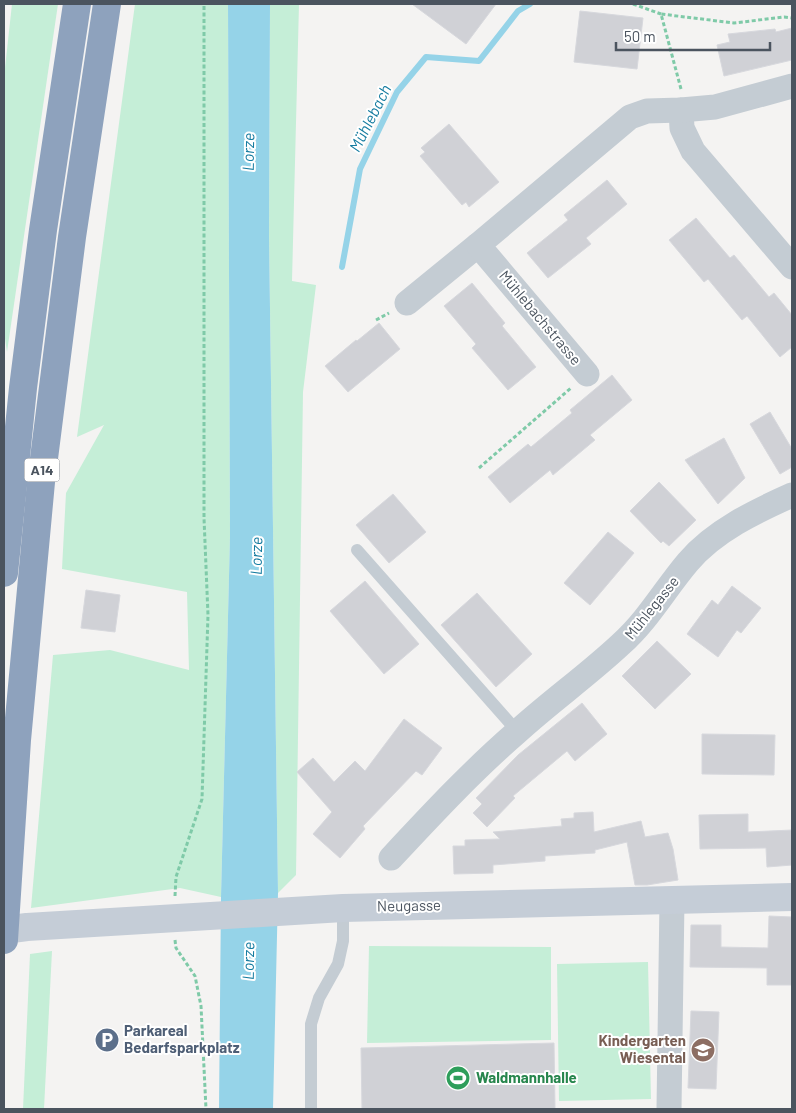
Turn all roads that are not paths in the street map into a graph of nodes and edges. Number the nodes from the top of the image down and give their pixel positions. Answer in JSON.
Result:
{"nodes":[{"id":1,"x":77,"y":4,"type":"edge"},
{"id":2,"x":107,"y":4,"type":"edge"},
{"id":3,"x":792,"y":86,"type":"edge"},
{"id":4,"x":684,"y":110,"type":"junction"},
{"id":5,"x":478,"y":245,"type":"junction"},
{"id":6,"x":792,"y":267,"type":"edge"},
{"id":7,"x":407,"y":303,"type":"dead end"},
{"id":8,"x":587,"y":374,"type":"road end"},
{"id":9,"x":792,"y":495,"type":"edge"},
{"id":10,"x":357,"y":550,"type":"dead end"},
{"id":11,"x":4,"y":573,"type":"edge"},
{"id":12,"x":517,"y":731,"type":"junction"},
{"id":13,"x":391,"y":858,"type":"dead end"},
{"id":14,"x":792,"y":897,"type":"edge"},
{"id":15,"x":672,"y":900,"type":"junction"},
{"id":16,"x":343,"y":908,"type":"junction"},
{"id":17,"x":12,"y":932,"type":"edge"},
{"id":18,"x":311,"y":1109,"type":"edge"},
{"id":19,"x":669,"y":1109,"type":"edge"}],
"edges":[{"from":1,"to":11,"type":"highway","number":"A14"},
{"from":2,"to":17,"type":"highway","number":"A14"},
{"from":3,"to":4,"type":"street"},
{"from":4,"to":5,"type":"street"},
{"from":4,"to":6,"type":"street"},
{"from":5,"to":7,"type":"street"},
{"from":5,"to":8,"type":"street","name":"Mühlebachstrasse"},
{"from":9,"to":12,"type":"street","name":"Mühlegasse"},
{"from":10,"to":12,"type":"lane"},
{"from":12,"to":13,"type":"street","name":"Mühlegasse"},
{"from":14,"to":15,"type":"street","name":"Neugasse"},
{"from":15,"to":16,"type":"street","name":"Neugasse"},
{"from":15,"to":19,"type":"street"},
{"from":16,"to":17,"type":"street","name":"Neugasse"},
{"from":16,"to":18,"type":"lane"}]}
